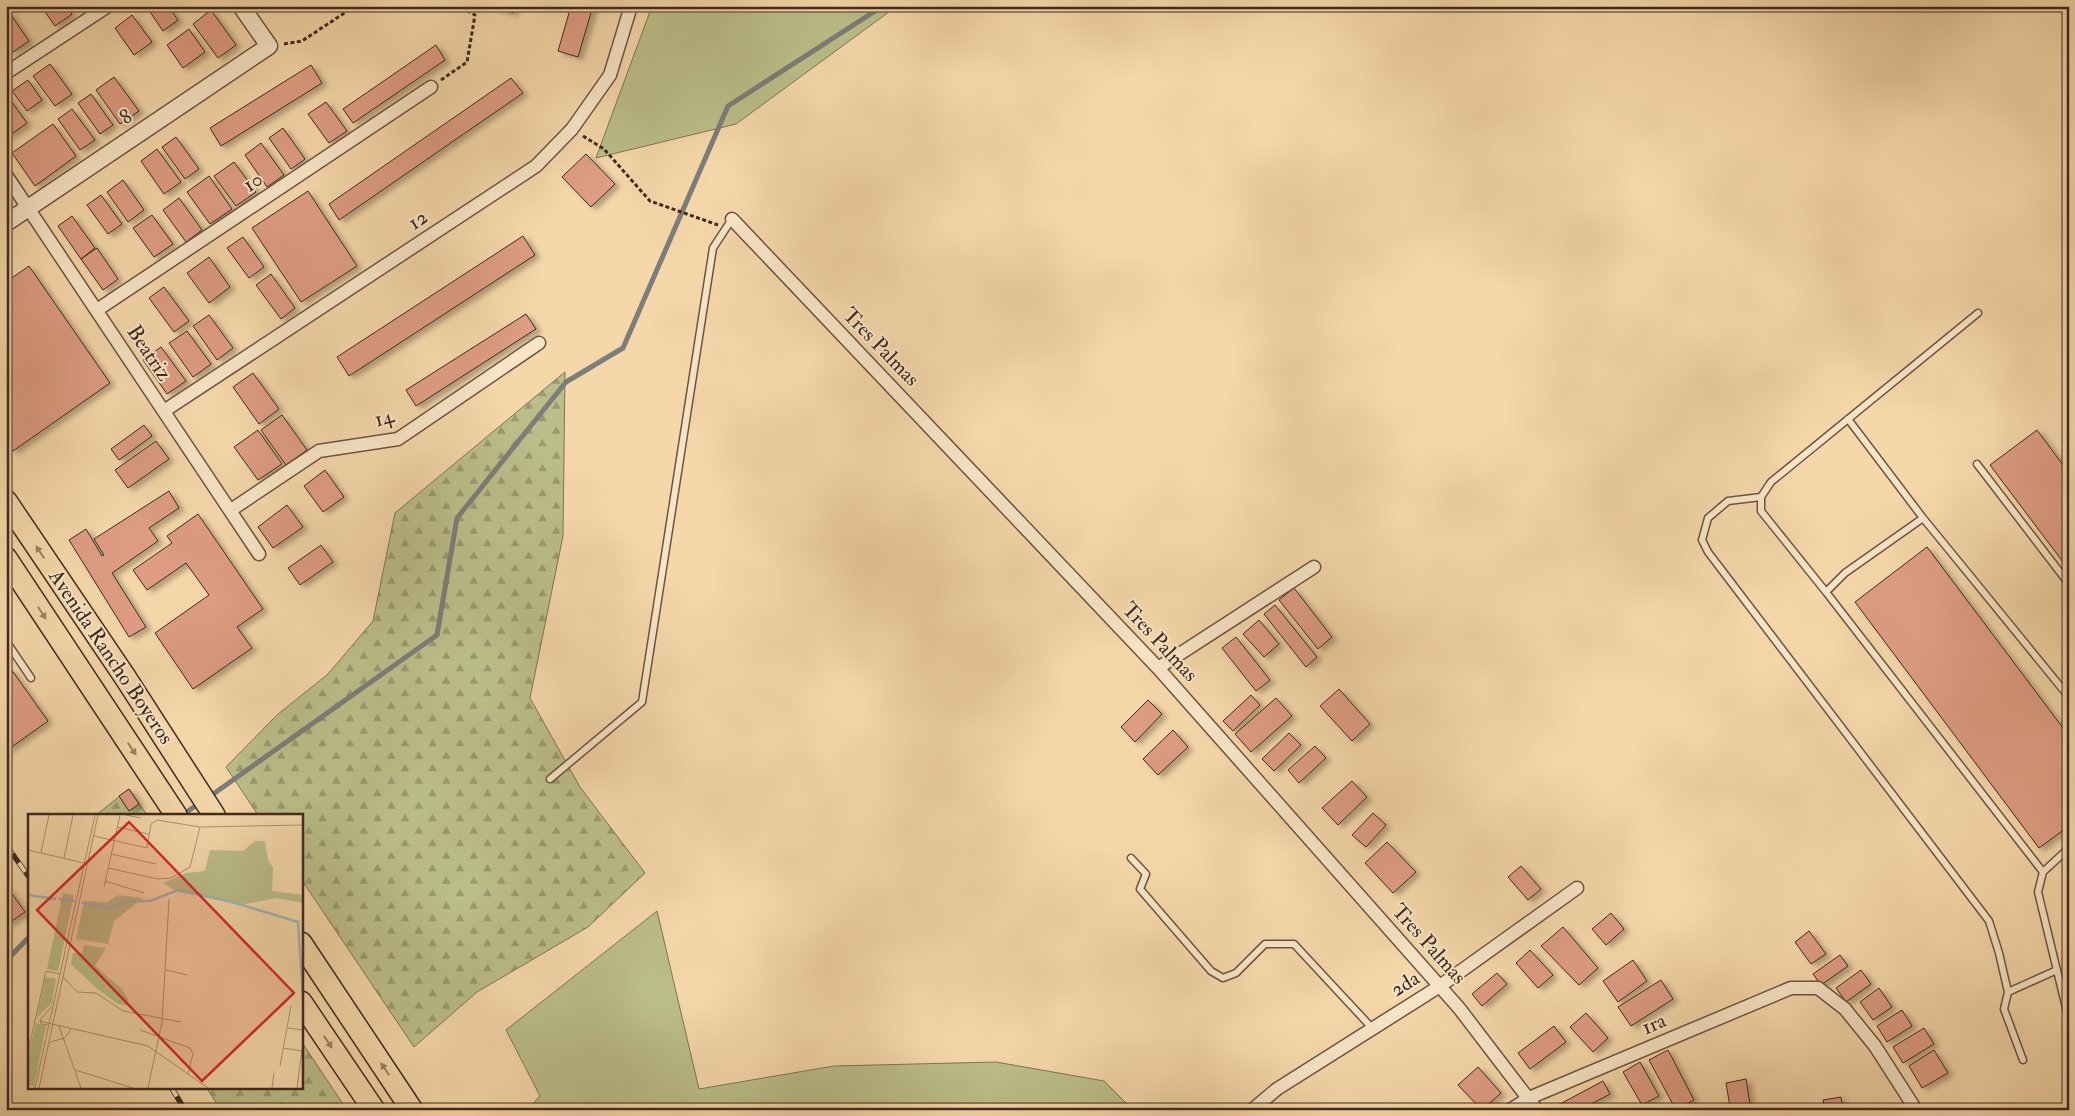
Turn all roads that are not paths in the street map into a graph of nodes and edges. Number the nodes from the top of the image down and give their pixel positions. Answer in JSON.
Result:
{"nodes":[{"id":1,"x":108,"y":6,"type":"edge"},
{"id":2,"x":241,"y":6,"type":"edge"},
{"id":3,"x":631,"y":6,"type":"edge"},
{"id":4,"x":6,"y":73,"type":"edge"},
{"id":5,"x":431,"y":87,"type":"road end"},
{"id":6,"x":6,"y":175,"type":"edge"},
{"id":7,"x":28,"y":208,"type":"junction"},
{"id":8,"x":6,"y":223,"type":"edge"},
{"id":9,"x":729,"y":224,"type":"joint"},
{"id":10,"x":97,"y":310,"type":"junction"},
{"id":11,"x":1978,"y":313,"type":"dead end"},
{"id":12,"x":539,"y":343,"type":"dead end"},
{"id":13,"x":164,"y":412,"type":"junction"},
{"id":14,"x":1848,"y":420,"type":"junction"},
{"id":15,"x":1977,"y":464,"type":"dead end"},
{"id":16,"x":1762,"y":497,"type":"junction"},
{"id":17,"x":6,"y":501,"type":"edge"},
{"id":18,"x":231,"y":510,"type":"junction"},
{"id":19,"x":1923,"y":518,"type":"junction"},
{"id":20,"x":259,"y":554,"type":"dead end"},
{"id":21,"x":6,"y":558,"type":"edge"},
{"id":22,"x":1314,"y":567,"type":"dead end"},
{"id":23,"x":2069,"y":584,"type":"edge"},
{"id":24,"x":1826,"y":592,"type":"junction"},
{"id":25,"x":6,"y":640,"type":"edge"},
{"id":26,"x":1158,"y":668,"type":"junction"},
{"id":27,"x":30,"y":678,"type":"dead end"},
{"id":28,"x":2069,"y":697,"type":"edge"},
{"id":29,"x":550,"y":779,"type":"dead end"},
{"id":30,"x":171,"y":807,"type":"edge"},
{"id":31,"x":213,"y":814,"type":"edge"},
{"id":32,"x":2069,"y":848,"type":"edge"},
{"id":33,"x":1131,"y":858,"type":"dead end"},
{"id":34,"x":2043,"y":872,"type":"junction"},
{"id":35,"x":1577,"y":888,"type":"dead end"},
{"id":36,"x":302,"y":945,"type":"edge"},
{"id":37,"x":2057,"y":970,"type":"junction"},
{"id":38,"x":1440,"y":986,"type":"junction"},
{"id":39,"x":2008,"y":992,"type":"junction"},
{"id":40,"x":302,"y":1003,"type":"edge"},
{"id":41,"x":2068,"y":1017,"type":"edge"},
{"id":42,"x":1373,"y":1029,"type":"junction"},
{"id":43,"x":2023,"y":1060,"type":"dead end"},
{"id":44,"x":1529,"y":1098,"type":"junction"},
{"id":45,"x":374,"y":1110,"type":"edge"},
{"id":46,"x":412,"y":1110,"type":"edge"},
{"id":47,"x":1252,"y":1110,"type":"edge"},
{"id":48,"x":1510,"y":1110,"type":"edge"},
{"id":49,"x":1537,"y":1110,"type":"edge"},
{"id":50,"x":1916,"y":1110,"type":"edge"}],
"edges":[{"from":1,"to":4,"type":"street"},
{"from":2,"to":7,"type":"street","name":"8"},
{"from":3,"to":13,"type":"street","name":"12"},
{"from":5,"to":10,"type":"street","name":"10"},
{"from":6,"to":7,"type":"street","name":"Beatriz"},
{"from":7,"to":8,"type":"street","name":"8"},
{"from":7,"to":10,"type":"street","name":"Beatriz"},
{"from":9,"to":26,"type":"street","name":"Tres Palmas"},
{"from":9,"to":29,"type":"lane"},
{"from":10,"to":13,"type":"street","name":"Beatriz"},
{"from":11,"to":14,"type":"lane"},
{"from":12,"to":18,"type":"street","name":"14"},
{"from":13,"to":18,"type":"street","name":"Beatriz"},
{"from":14,"to":16,"type":"lane"},
{"from":14,"to":19,"type":"lane"},
{"from":15,"to":23,"type":"lane"},
{"from":16,"to":24,"type":"lane"},
{"from":16,"to":39,"type":"lane"},
{"from":31,"to":17,"type":"highway","name":"Avenida Rancho Boyeros","one_way":true},
{"from":18,"to":20,"type":"street","name":"Beatriz"},
{"from":19,"to":24,"type":"lane"},
{"from":19,"to":28,"type":"lane"},
{"from":21,"to":30,"type":"highway","name":"Avenida Rancho Boyeros","one_way":true},
{"from":22,"to":26,"type":"street"},
{"from":24,"to":34,"type":"lane"},
{"from":25,"to":27,"type":"lane"},
{"from":26,"to":38,"type":"street","name":"Tres Palmas"},
{"from":32,"to":34,"type":"lane"},
{"from":33,"to":42,"type":"lane"},
{"from":34,"to":37,"type":"lane"},
{"from":35,"to":38,"type":"street","name":"2da"},
{"from":46,"to":36,"type":"highway","one_way":true},
{"from":37,"to":39,"type":"lane"},
{"from":37,"to":41,"type":"lane"},
{"from":38,"to":42,"type":"street","name":"2da"},
{"from":38,"to":44,"type":"street","name":"Tres Palmas"},
{"from":39,"to":43,"type":"lane"},
{"from":40,"to":45,"type":"highway","one_way":true},
{"from":42,"to":47,"type":"street","name":"2da"},
{"from":44,"to":48,"type":"street","name":"1ra"},
{"from":44,"to":49,"type":"street","name":"Tres Palmas"},
{"from":44,"to":50,"type":"street","name":"1ra"}]}
